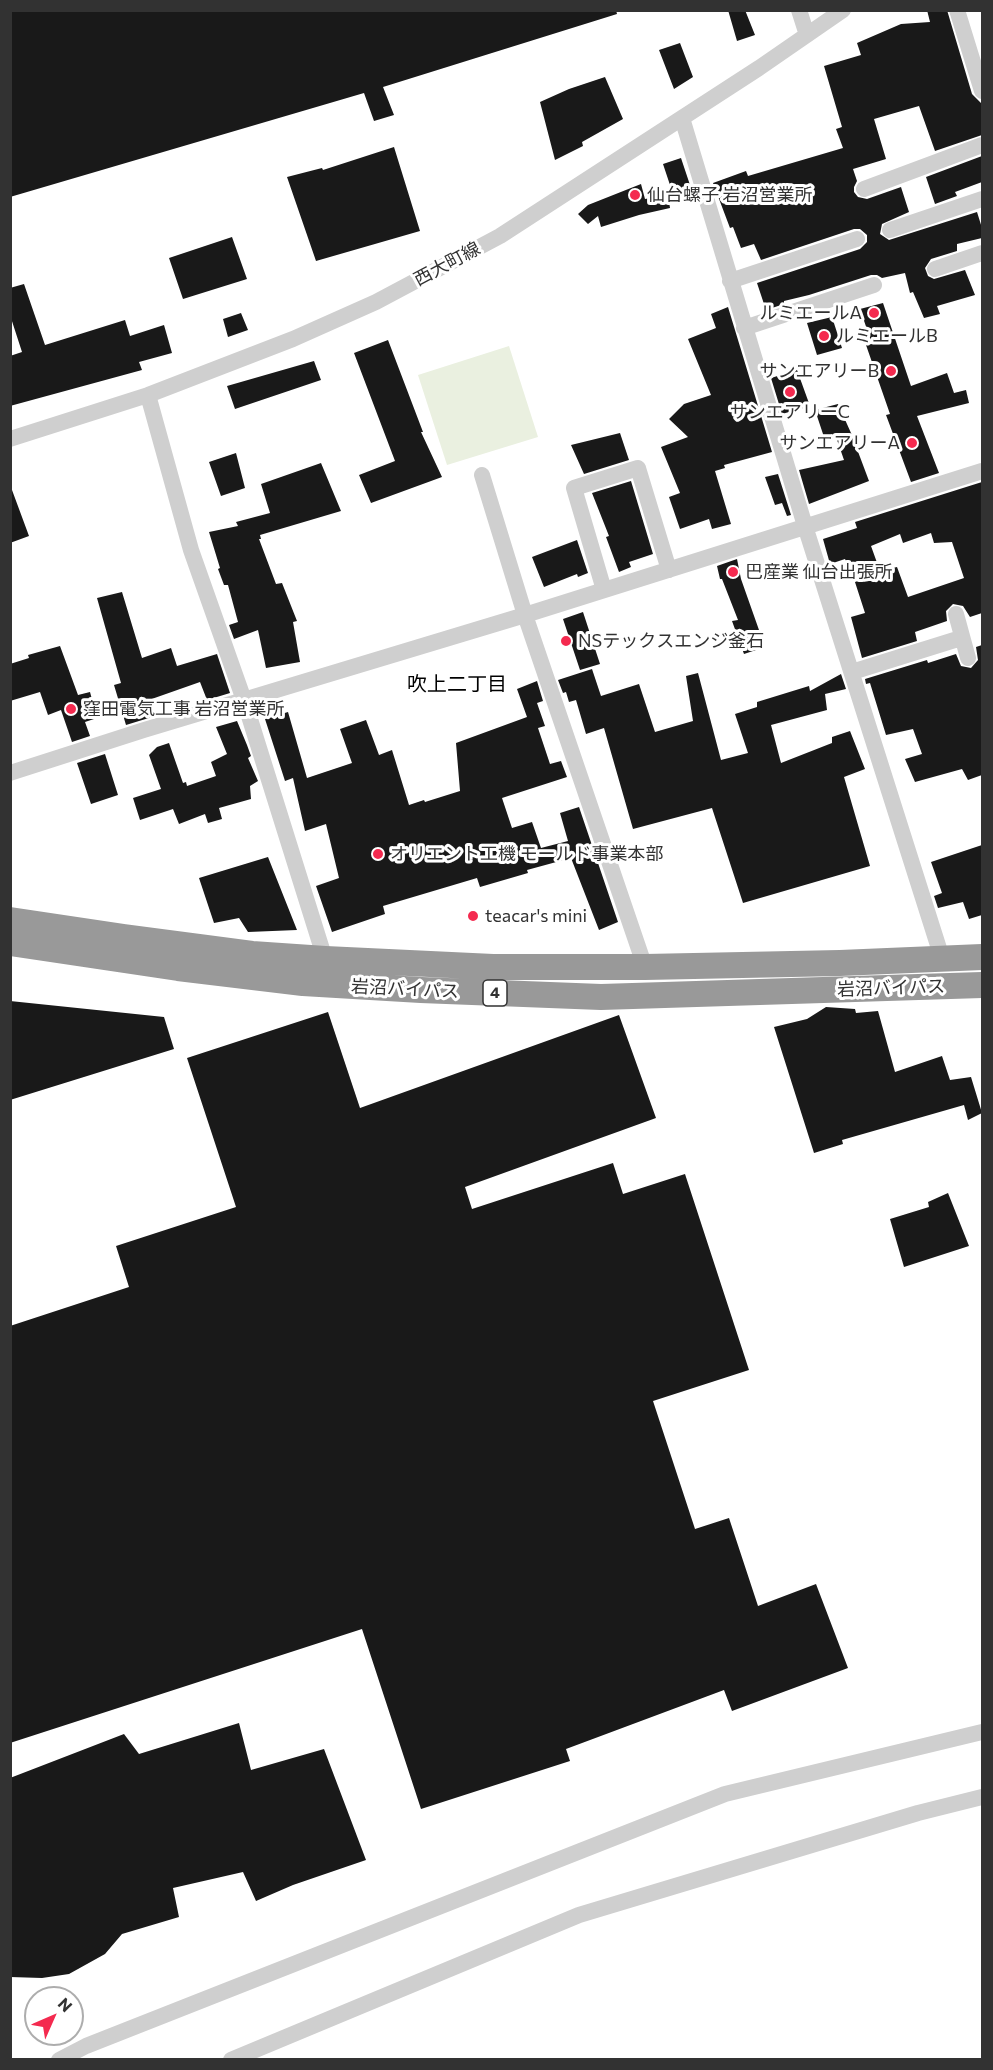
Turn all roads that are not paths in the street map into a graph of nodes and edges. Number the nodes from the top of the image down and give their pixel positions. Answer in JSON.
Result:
{"nodes":[{"id":1,"x":799,"y":10,"type":"edge"},
{"id":2,"x":843,"y":10,"type":"edge"},
{"id":3,"x":957,"y":10,"type":"edge"},
{"id":4,"x":807,"y":35,"type":"junction"},
{"id":5,"x":982,"y":91,"type":"edge"},
{"id":6,"x":681,"y":118,"type":"junction"},
{"id":7,"x":982,"y":145,"type":"edge"},
{"id":8,"x":864,"y":189,"type":"dead end"},
{"id":9,"x":982,"y":199,"type":"edge"},
{"id":10,"x":890,"y":230,"type":"dead end"},
{"id":11,"x":857,"y":239,"type":"dead end"},
{"id":12,"x":982,"y":253,"type":"edge"},
{"id":13,"x":935,"y":269,"type":"dead end"},
{"id":14,"x":730,"y":281,"type":"junction"},
{"id":15,"x":874,"y":285,"type":"dead end"},
{"id":16,"x":744,"y":328,"type":"junction"},
{"id":17,"x":148,"y":395,"type":"junction"},
{"id":18,"x":10,"y":439,"type":"edge"},
{"id":19,"x":982,"y":471,"type":"edge"},
{"id":20,"x":482,"y":475,"type":"dead end"},
{"id":21,"x":805,"y":526,"type":"junction"},
{"id":22,"x":669,"y":570,"type":"junction"},
{"id":23,"x":604,"y":590,"type":"junction"},
{"id":24,"x":956,"y":614,"type":"dead end"},
{"id":25,"x":525,"y":615,"type":"junction"},
{"id":26,"x":961,"y":638,"type":"junction"},
{"id":27,"x":968,"y":658,"type":"dead end"},
{"id":28,"x":852,"y":672,"type":"junction"},
{"id":29,"x":244,"y":700,"type":"junction"},
{"id":30,"x":11,"y":772,"type":"edge"},
{"id":31,"x":10,"y":920,"type":"edge"},
{"id":32,"x":10,"y":943,"type":"edge"},
{"id":33,"x":982,"y":957,"type":"edge"},
{"id":34,"x":942,"y":958,"type":"junction"},
{"id":35,"x":325,"y":959,"type":"junction"},
{"id":36,"x":645,"y":967,"type":"junction"},
{"id":37,"x":982,"y":985,"type":"edge"},
{"id":38,"x":982,"y":1732,"type":"edge"},
{"id":39,"x":982,"y":1797,"type":"edge"},
{"id":40,"x":59,"y":2060,"type":"edge"},
{"id":41,"x":231,"y":2060,"type":"edge"}],
"edges":[{"from":1,"to":4,"type":"street"},
{"from":2,"to":4,"type":"street","name":"西大町線"},
{"from":3,"to":5,"type":"street"},
{"from":4,"to":6,"type":"street","name":"西大町線"},
{"from":6,"to":14,"type":"street"},
{"from":6,"to":17,"type":"street","name":"西大町線"},
{"from":7,"to":8,"type":"street"},
{"from":9,"to":10,"type":"street"},
{"from":11,"to":14,"type":"street"},
{"from":12,"to":13,"type":"street"},
{"from":14,"to":16,"type":"street"},
{"from":15,"to":16,"type":"street"},
{"from":16,"to":21,"type":"street"},
{"from":17,"to":18,"type":"street","name":"西大町線"},
{"from":17,"to":29,"type":"street"},
{"from":19,"to":21,"type":"street"},
{"from":20,"to":25,"type":"street"},
{"from":21,"to":22,"type":"street"},
{"from":21,"to":28,"type":"street"},
{"from":22,"to":23,"type":"street"},
{"from":22,"to":23,"type":"street"},
{"from":23,"to":25,"type":"street"},
{"from":24,"to":26,"type":"street"},
{"from":25,"to":29,"type":"street"},
{"from":25,"to":36,"type":"street"},
{"from":26,"to":27,"type":"street"},
{"from":26,"to":28,"type":"street"},
{"from":28,"to":34,"type":"street"},
{"from":29,"to":30,"type":"street"},
{"from":29,"to":35,"type":"street"},
{"from":31,"to":35,"type":"highway","name":"岩沼バイパス","number":"4"},
{"from":32,"to":37,"type":"highway","name":"岩沼バイパス","number":"4"},
{"from":33,"to":34,"type":"highway","name":"岩沼バイパス","number":"4"},
{"from":34,"to":36,"type":"highway","name":"岩沼バイパス","number":"4"},
{"from":35,"to":36,"type":"highway","name":"岩沼バイパス","number":"4"},
{"from":38,"to":40,"type":"street"},
{"from":39,"to":41,"type":"street"}]}
